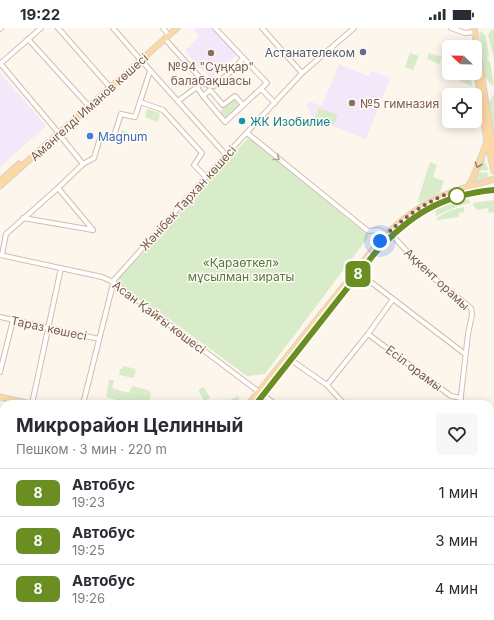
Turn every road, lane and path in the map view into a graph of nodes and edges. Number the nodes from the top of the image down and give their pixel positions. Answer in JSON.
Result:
{"nodes":[{"id":1,"x":40,"y":28,"type":"edge"},
{"id":2,"x":58,"y":28,"type":"edge"},
{"id":3,"x":113,"y":28,"type":"edge"},
{"id":4,"x":163,"y":28,"type":"edge"},
{"id":5,"x":173,"y":28,"type":"edge"},
{"id":6,"x":177,"y":28,"type":"edge"},
{"id":7,"x":215,"y":28,"type":"edge"},
{"id":8,"x":262,"y":28,"type":"edge"},
{"id":9,"x":354,"y":28,"type":"edge"},
{"id":10,"x":451,"y":28,"type":"edge"},
{"id":11,"x":472,"y":30,"type":"edge"},
{"id":12,"x":167,"y":33,"type":"junction"},
{"id":13,"x":28,"y":39,"type":"junction"},
{"id":14,"x":165,"y":39,"type":"junction"},
{"id":15,"x":473,"y":40,"type":"edge"},
{"id":16,"x":243,"y":58,"type":"junction"},
{"id":17,"x":140,"y":59,"type":"junction"},
{"id":18,"x":0,"y":64,"type":"edge"},
{"id":19,"x":150,"y":71,"type":"junction"},
{"id":20,"x":302,"y":74,"type":"junction"},
{"id":21,"x":479,"y":80,"type":"edge"},
{"id":22,"x":202,"y":83,"type":"junction"},
{"id":23,"x":108,"y":85,"type":"junction"},
{"id":24,"x":197,"y":87,"type":"junction"},
{"id":25,"x":261,"y":89,"type":"junction"},
{"id":26,"x":203,"y":96,"type":"junction"},
{"id":27,"x":178,"y":101,"type":"junction"},
{"id":28,"x":140,"y":102,"type":"junction"},
{"id":29,"x":275,"y":103,"type":"junction"},
{"id":30,"x":87,"y":104,"type":"junction"},
{"id":31,"x":243,"y":105,"type":"junction"},
{"id":32,"x":58,"y":132,"type":"junction"},
{"id":33,"x":247,"y":133,"type":"junction"},
{"id":34,"x":491,"y":144,"type":"edge"},
{"id":35,"x":494,"y":154,"type":"edge"},
{"id":36,"x":226,"y":155,"type":"junction"},
{"id":37,"x":83,"y":164,"type":"junction"},
{"id":38,"x":494,"y":171,"type":"edge"},
{"id":39,"x":206,"y":177,"type":"junction"},
{"id":40,"x":494,"y":179,"type":"edge"},
{"id":41,"x":0,"y":181,"type":"edge"},
{"id":42,"x":0,"y":186,"type":"edge"},
{"id":43,"x":468,"y":187,"type":"junction"},
{"id":44,"x":58,"y":188,"type":"junction"},
{"id":45,"x":494,"y":190,"type":"edge"},
{"id":46,"x":23,"y":218,"type":"junction"},
{"id":47,"x":389,"y":235,"type":"junction"},
{"id":48,"x":1,"y":255,"type":"edge"},
{"id":49,"x":61,"y":268,"type":"junction"},
{"id":50,"x":359,"y":273,"type":"junction"},
{"id":51,"x":113,"y":282,"type":"junction"},
{"id":52,"x":393,"y":300,"type":"junction"},
{"id":53,"x":0,"y":318,"type":"edge"},
{"id":54,"x":12,"y":320,"type":"junction"},
{"id":55,"x":48,"y":328,"type":"junction"},
{"id":56,"x":368,"y":334,"type":"junction"},
{"id":57,"x":99,"y":339,"type":"junction"},
{"id":58,"x":465,"y":354,"type":"junction"},
{"id":59,"x":291,"y":360,"type":"junction"},
{"id":60,"x":0,"y":372,"type":"edge"},
{"id":61,"x":327,"y":385,"type":"junction"},
{"id":62,"x":262,"y":393,"type":"junction"},
{"id":63,"x":0,"y":397,"type":"edge"},
{"id":64,"x":461,"y":398,"type":"joint"},
{"id":65,"x":14,"y":400,"type":"edge"},
{"id":66,"x":33,"y":400,"type":"edge"},
{"id":67,"x":85,"y":400,"type":"edge"},
{"id":68,"x":254,"y":400,"type":"edge"},
{"id":69,"x":258,"y":400,"type":"edge"},
{"id":70,"x":270,"y":400,"type":"edge"},
{"id":71,"x":340,"y":400,"type":"edge"}],
"edges":[{"from":1,"to":13,"type":"street"},
{"from":2,"to":23,"type":"street"},
{"from":3,"to":17,"type":"street"},
{"from":4,"to":12,"type":"street"},
{"from":5,"to":12,"type":"main road","name":"Амангелді Иманов көшесі"},
{"from":6,"to":14,"type":"main road","name":"Амангелді Иманов көшесі"},
{"from":7,"to":16,"type":"street"},
{"from":8,"to":20,"type":"street"},
{"from":9,"to":20,"type":"street","name":"Жәнібек Тархан көшесі"},
{"from":10,"to":11,"type":"street"},
{"from":11,"to":15,"type":"main road"},
{"from":11,"to":34,"type":"main road"},
{"from":12,"to":17,"type":"main road","name":"Амангелді Иманов көшесі"},
{"from":13,"to":18,"type":"street"},
{"from":13,"to":30,"type":"street"},
{"from":14,"to":17,"type":"main road","name":"Амангелді Иманов көшесі"},
{"from":14,"to":22,"type":"street"},
{"from":16,"to":22,"type":"street"},
{"from":16,"to":25,"type":"street"},
{"from":17,"to":19,"type":"street"},
{"from":17,"to":23,"type":"main road","name":"Амангелді Иманов көшесі"},
{"from":17,"to":32,"type":"main road","name":"Амангелді Иманов көшесі"},
{"from":18,"to":32,"type":"street"},
{"from":19,"to":27,"type":"street"},
{"from":19,"to":28,"type":"street"},
{"from":20,"to":29,"type":"street","name":"Жәнібек Тархан көшесі"},
{"from":21,"to":34,"type":"main road"},
{"from":22,"to":24,"type":"street"},
{"from":23,"to":30,"type":"main road","name":"Амангелді Иманов көшесі"},
{"from":24,"to":26,"type":"street"},
{"from":24,"to":27,"type":"street"},
{"from":25,"to":29,"type":"street"},
{"from":25,"to":31,"type":"street"},
{"from":26,"to":31,"type":"street"},
{"from":26,"to":31,"type":"street"},
{"from":27,"to":36,"type":"street"},
{"from":28,"to":37,"type":"street"},
{"from":28,"to":39,"type":"street"},
{"from":29,"to":33,"type":"street","name":"Жәнібек Тархан көшесі"},
{"from":30,"to":32,"type":"main road","name":"Амангелді Иманов көшесі"},
{"from":32,"to":37,"type":"street"},
{"from":32,"to":41,"type":"main road","name":"Амангелді Иманов көшесі"},
{"from":32,"to":42,"type":"main road","name":"Амангелді Иманов көшесі"},
{"from":33,"to":36,"type":"street","name":"Жәнібек Тархан көшесі"},
{"from":33,"to":47,"type":"street","one_way":true},
{"from":34,"to":35,"type":"main road"},
{"from":34,"to":38,"type":"main road"},
{"from":34,"to":43,"type":"main road","one_way":true},
{"from":36,"to":39,"type":"street","name":"Жәнібек Тархан көшесі"},
{"from":37,"to":44,"type":"street"},
{"from":39,"to":51,"type":"street","name":"Жәнібек Тархан көшесі"},
{"from":40,"to":43,"type":"main road"},
{"from":43,"to":47,"type":"main road"},
{"from":44,"to":46,"type":"street"},
{"from":44,"to":46,"type":"street"},
{"from":45,"to":47,"type":"main road"},
{"from":46,"to":48,"type":"street"},
{"from":47,"to":50,"type":"main road"},
{"from":47,"to":58,"type":"street","name":"Ақкент орамы"},
{"from":47,"to":62,"type":"main road"},
{"from":48,"to":49,"type":"street","name":"Асан Қайғы көшесі"},
{"from":49,"to":51,"type":"street","name":"Асан Қайғы көшесі"},
{"from":49,"to":55,"type":"street"},
{"from":50,"to":52,"type":"street"},
{"from":50,"to":59,"type":"main road"},
{"from":51,"to":57,"type":"street","name":"Жәнібек Тархан көшесі"},
{"from":51,"to":62,"type":"street","name":"Асан Қайғы көшесі"},
{"from":52,"to":56,"type":"street"},
{"from":52,"to":58,"type":"street"},
{"from":53,"to":54,"type":"street","name":"Тараз көшесі"},
{"from":54,"to":55,"type":"street","name":"Тараз көшесі"},
{"from":54,"to":60,"type":"street"},
{"from":55,"to":57,"type":"street","name":"Тараз көшесі"},
{"from":55,"to":66,"type":"street"},
{"from":56,"to":61,"type":"street"},
{"from":56,"to":64,"type":"street","name":"Есіл орамы"},
{"from":57,"to":67,"type":"street","name":"Жәнібек Тархан көшесі"},
{"from":58,"to":64,"type":"street","name":"Ақкент орамы"},
{"from":59,"to":61,"type":"street"},
{"from":59,"to":62,"type":"main road"},
{"from":61,"to":71,"type":"street"},
{"from":62,"to":68,"type":"main road"},
{"from":62,"to":69,"type":"main road"},
{"from":62,"to":70,"type":"street","name":"Асан Қайғы көшесі"},
{"from":63,"to":65,"type":"main road"}]}
